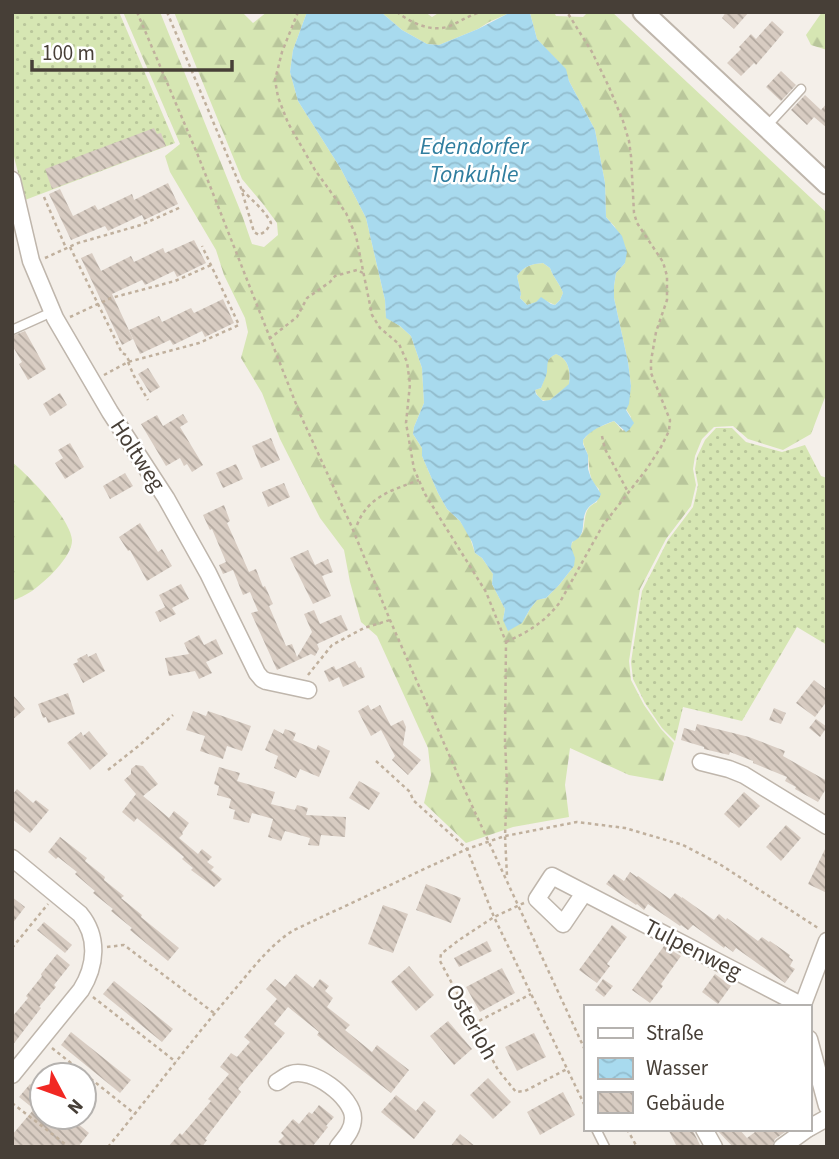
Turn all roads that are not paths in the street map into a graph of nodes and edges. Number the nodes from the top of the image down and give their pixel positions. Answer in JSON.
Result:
{"nodes":[{"id":1,"x":643,"y":12,"type":"edge"},
{"id":2,"x":801,"y":89,"type":"dead end"},
{"id":3,"x":766,"y":127,"type":"junction"},
{"id":4,"x":12,"y":180,"type":"edge"},
{"id":5,"x":827,"y":184,"type":"edge"},
{"id":6,"x":55,"y":317,"type":"junction"},
{"id":7,"x":12,"y":330,"type":"edge"},
{"id":8,"x":303,"y":689,"type":"road end"},
{"id":9,"x":701,"y":762,"type":"dead end"},
{"id":10,"x":827,"y":826,"type":"edge"},
{"id":11,"x":12,"y":858,"type":"edge"},
{"id":12,"x":584,"y":893,"type":"junction"},
{"id":13,"x":827,"y":941,"type":"edge"},
{"id":14,"x":799,"y":1005,"type":"edge"},
{"id":15,"x":801,"y":1005,"type":"edge"},
{"id":16,"x":811,"y":1046,"type":"edge"},
{"id":17,"x":12,"y":1075,"type":"edge"},
{"id":18,"x":277,"y":1082,"type":"dead end"},
{"id":19,"x":827,"y":1106,"type":"edge"},
{"id":20,"x":827,"y":1118,"type":"edge"},
{"id":21,"x":811,"y":1127,"type":"edge"},
{"id":22,"x":597,"y":1131,"type":"edge"},
{"id":23,"x":705,"y":1131,"type":"edge"},
{"id":24,"x":805,"y":1131,"type":"edge"},
{"id":25,"x":338,"y":1147,"type":"edge"},
{"id":26,"x":605,"y":1147,"type":"edge"},
{"id":27,"x":714,"y":1147,"type":"edge"},
{"id":28,"x":782,"y":1147,"type":"edge"}],
"edges":[{"from":1,"to":3,"type":"street"},
{"from":2,"to":3,"type":"lane"},
{"from":3,"to":5,"type":"street"},
{"from":4,"to":6,"type":"street","name":"Holtweg"},
{"from":6,"to":7,"type":"lane"},
{"from":6,"to":8,"type":"street","name":"Holtweg"},
{"from":9,"to":10,"type":"street"},
{"from":11,"to":17,"type":"street"},
{"from":12,"to":12,"type":"street","name":"Tulpenweg"},
{"from":12,"to":14,"type":"street","name":"Tulpenweg"},
{"from":13,"to":15,"type":"street"},
{"from":16,"to":19,"type":"street"},
{"from":18,"to":25,"type":"street"},
{"from":20,"to":21,"type":"street"},
{"from":22,"to":26,"type":"lane"},
{"from":23,"to":27,"type":"street"},
{"from":24,"to":28,"type":"street"}]}
